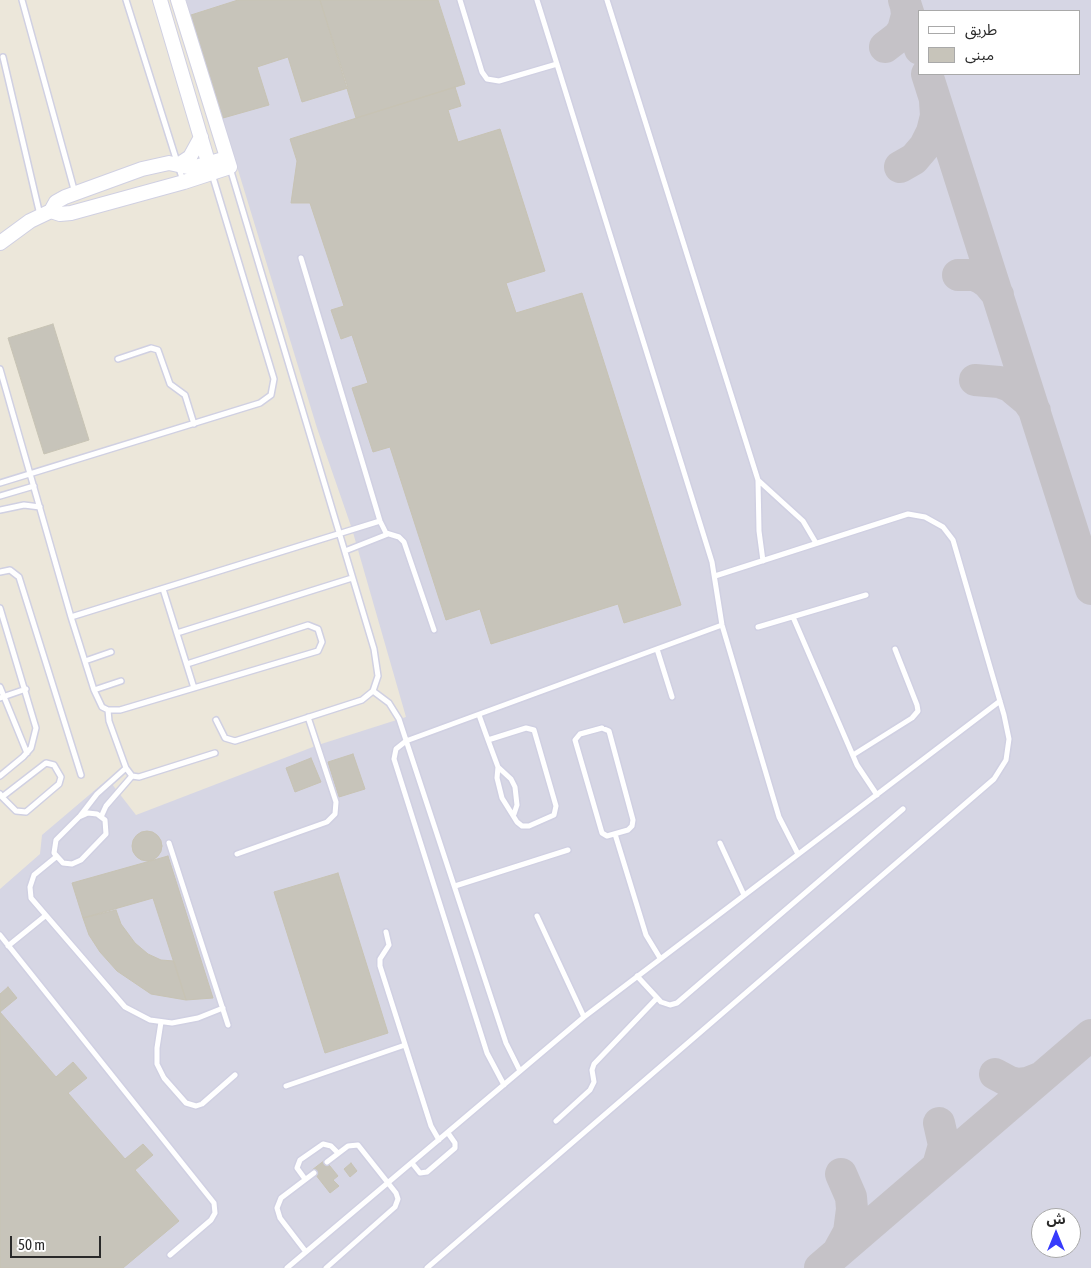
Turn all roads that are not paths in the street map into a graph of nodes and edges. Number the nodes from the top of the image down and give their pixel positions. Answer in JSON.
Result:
{"nodes":[{"id":1,"x":22,"y":0,"type":"edge"},
{"id":2,"x":126,"y":0,"type":"edge"},
{"id":3,"x":160,"y":0,"type":"edge"},
{"id":4,"x":178,"y":0,"type":"edge"},
{"id":5,"x":460,"y":0,"type":"edge"},
{"id":6,"x":537,"y":0,"type":"edge"},
{"id":7,"x":607,"y":0,"type":"edge"},
{"id":8,"x":3,"y":58,"type":"dead end"},
{"id":9,"x":556,"y":64,"type":"junction"},
{"id":10,"x":201,"y":137,"type":"junction"},
{"id":11,"x":228,"y":162,"type":"junction"},
{"id":12,"x":178,"y":165,"type":"junction"},
{"id":13,"x":210,"y":168,"type":"junction"},
{"id":14,"x":184,"y":182,"type":"junction"},
{"id":15,"x":75,"y":193,"type":"junction"},
{"id":16,"x":46,"y":213,"type":"junction"},
{"id":17,"x":0,"y":242,"type":"edge"},
{"id":18,"x":301,"y":258,"type":"dead end"},
{"id":19,"x":118,"y":359,"type":"dead end"},
{"id":20,"x":0,"y":369,"type":"edge"},
{"id":21,"x":194,"y":424,"type":"junction"},
{"id":22,"x":30,"y":474,"type":"junction"},
{"id":23,"x":758,"y":480,"type":"junction"},
{"id":24,"x":0,"y":483,"type":"edge"},
{"id":25,"x":34,"y":486,"type":"junction"},
{"id":26,"x":0,"y":496,"type":"edge"},
{"id":27,"x":40,"y":506,"type":"junction"},
{"id":28,"x":0,"y":510,"type":"edge"},
{"id":29,"x":380,"y":520,"type":"junction"},
{"id":30,"x":340,"y":534,"type":"junction"},
{"id":31,"x":388,"y":534,"type":"junction"},
{"id":32,"x":816,"y":543,"type":"junction"},
{"id":33,"x":344,"y":551,"type":"junction"},
{"id":34,"x":763,"y":561,"type":"junction"},
{"id":35,"x":0,"y":572,"type":"edge"},
{"id":36,"x":715,"y":576,"type":"junction"},
{"id":37,"x":352,"y":578,"type":"junction"},
{"id":38,"x":163,"y":588,"type":"junction"},
{"id":39,"x":866,"y":595,"type":"dead end"},
{"id":40,"x":0,"y":608,"type":"edge"},
{"id":41,"x":71,"y":617,"type":"junction"},
{"id":42,"x":793,"y":617,"type":"junction"},
{"id":43,"x":722,"y":625,"type":"junction"},
{"id":44,"x":758,"y":627,"type":"dead end"},
{"id":45,"x":434,"y":630,"type":"dead end"},
{"id":46,"x":177,"y":633,"type":"junction"},
{"id":47,"x":896,"y":648,"type":"dead end"},
{"id":48,"x":657,"y":649,"type":"junction"},
{"id":49,"x":111,"y":652,"type":"dead end"},
{"id":50,"x":85,"y":662,"type":"junction"},
{"id":51,"x":187,"y":664,"type":"junction"},
{"id":52,"x":121,"y":680,"type":"dead end"},
{"id":53,"x":0,"y":687,"type":"edge"},
{"id":54,"x":194,"y":688,"type":"junction"},
{"id":55,"x":26,"y":689,"type":"junction"},
{"id":56,"x":94,"y":690,"type":"junction"},
{"id":57,"x":373,"y":691,"type":"junction"},
{"id":58,"x":672,"y":697,"type":"dead end"},
{"id":59,"x":2,"y":698,"type":"edge"},
{"id":60,"x":1000,"y":701,"type":"junction"},
{"id":61,"x":108,"y":710,"type":"junction"},
{"id":62,"x":479,"y":714,"type":"junction"},
{"id":63,"x":308,"y":717,"type":"junction"},
{"id":64,"x":216,"y":720,"type":"dead end"},
{"id":65,"x":488,"y":740,"type":"junction"},
{"id":66,"x":406,"y":741,"type":"junction"},
{"id":67,"x":27,"y":753,"type":"junction"},
{"id":68,"x":215,"y":753,"type":"dead end"},
{"id":69,"x":853,"y":756,"type":"junction"},
{"id":70,"x":498,"y":767,"type":"junction"},
{"id":71,"x":126,"y":768,"type":"junction"},
{"id":72,"x":81,"y":775,"type":"dead end"},
{"id":73,"x":0,"y":776,"type":"edge"},
{"id":74,"x":132,"y":776,"type":"junction"},
{"id":75,"x":877,"y":795,"type":"junction"},
{"id":76,"x":1,"y":796,"type":"edge"},
{"id":77,"x":903,"y":808,"type":"dead end"},
{"id":78,"x":514,"y":814,"type":"junction"},
{"id":79,"x":79,"y":817,"type":"junction"},
{"id":80,"x":102,"y":817,"type":"junction"},
{"id":81,"x":615,"y":834,"type":"junction"},
{"id":82,"x":169,"y":843,"type":"dead end"},
{"id":83,"x":720,"y":843,"type":"dead end"},
{"id":84,"x":568,"y":850,"type":"dead end"},
{"id":85,"x":238,"y":854,"type":"dead end"},
{"id":86,"x":798,"y":854,"type":"junction"},
{"id":87,"x":56,"y":857,"type":"junction"},
{"id":88,"x":455,"y":886,"type":"junction"},
{"id":89,"x":744,"y":895,"type":"junction"},
{"id":90,"x":45,"y":916,"type":"junction"},
{"id":91,"x":537,"y":916,"type":"dead end"},
{"id":92,"x":386,"y":932,"type":"dead end"},
{"id":93,"x":0,"y":936,"type":"edge"},
{"id":94,"x":8,"y":946,"type":"junction"},
{"id":95,"x":660,"y":958,"type":"junction"},
{"id":96,"x":637,"y":976,"type":"junction"},
{"id":97,"x":657,"y":998,"type":"junction"},
{"id":98,"x":223,"y":1008,"type":"junction"},
{"id":99,"x":584,"y":1017,"type":"junction"},
{"id":100,"x":161,"y":1022,"type":"junction"},
{"id":101,"x":228,"y":1025,"type":"dead end"},
{"id":102,"x":405,"y":1045,"type":"junction"},
{"id":103,"x":520,"y":1071,"type":"junction"},
{"id":104,"x":235,"y":1075,"type":"dead end"},
{"id":105,"x":504,"y":1085,"type":"junction"},
{"id":106,"x":286,"y":1086,"type":"dead end"},
{"id":107,"x":556,"y":1121,"type":"dead end"},
{"id":108,"x":448,"y":1133,"type":"junction"},
{"id":109,"x":439,"y":1140,"type":"junction"},
{"id":110,"x":338,"y":1153,"type":"junction"},
{"id":111,"x":327,"y":1162,"type":"dead end"},
{"id":112,"x":412,"y":1163,"type":"junction"},
{"id":113,"x":314,"y":1172,"type":"dead end"},
{"id":114,"x":305,"y":1179,"type":"junction"},
{"id":115,"x":388,"y":1183,"type":"junction"},
{"id":116,"x":306,"y":1252,"type":"junction"},
{"id":117,"x":170,"y":1254,"type":"dead end"},
{"id":118,"x":287,"y":1268,"type":"edge"},
{"id":119,"x":326,"y":1268,"type":"edge"},
{"id":120,"x":427,"y":1268,"type":"edge"}],
"edges":[{"from":1,"to":15,"type":"lane"},
{"from":2,"to":12,"type":"lane"},
{"from":3,"to":10,"type":"street"},
{"from":4,"to":11,"type":"street"},
{"from":5,"to":9,"type":"lane"},
{"from":6,"to":9,"type":"lane"},
{"from":7,"to":23,"type":"lane"},
{"from":8,"to":16,"type":"lane"},
{"from":9,"to":36,"type":"lane"},
{"from":10,"to":12,"type":"street"},
{"from":10,"to":13,"type":"street"},
{"from":11,"to":13,"type":"street"},
{"from":11,"to":30,"type":"lane"},
{"from":12,"to":13,"type":"street"},
{"from":12,"to":14,"type":"lane"},
{"from":12,"to":15,"type":"street"},
{"from":13,"to":14,"type":"street"},
{"from":13,"to":21,"type":"lane"},
{"from":14,"to":16,"type":"street"},
{"from":15,"to":16,"type":"street"},
{"from":16,"to":17,"type":"street"},
{"from":18,"to":29,"type":"lane"},
{"from":19,"to":21,"type":"lane"},
{"from":20,"to":22,"type":"lane"},
{"from":21,"to":22,"type":"lane"},
{"from":22,"to":24,"type":"lane"},
{"from":22,"to":25,"type":"lane"},
{"from":23,"to":32,"type":"lane"},
{"from":23,"to":34,"type":"lane"},
{"from":25,"to":26,"type":"lane"},
{"from":25,"to":27,"type":"lane"},
{"from":27,"to":28,"type":"lane"},
{"from":27,"to":41,"type":"lane"},
{"from":29,"to":30,"type":"lane"},
{"from":29,"to":31,"type":"lane"},
{"from":30,"to":33,"type":"lane"},
{"from":30,"to":38,"type":"lane"},
{"from":31,"to":33,"type":"lane"},
{"from":31,"to":45,"type":"lane"},
{"from":32,"to":34,"type":"lane"},
{"from":32,"to":60,"type":"lane"},
{"from":33,"to":37,"type":"lane"},
{"from":34,"to":36,"type":"lane"},
{"from":35,"to":72,"type":"lane"},
{"from":36,"to":43,"type":"lane"},
{"from":37,"to":46,"type":"lane"},
{"from":37,"to":57,"type":"lane"},
{"from":38,"to":41,"type":"lane"},
{"from":38,"to":46,"type":"lane"},
{"from":39,"to":42,"type":"lane"},
{"from":40,"to":55,"type":"lane"},
{"from":41,"to":50,"type":"lane"},
{"from":42,"to":44,"type":"lane"},
{"from":42,"to":69,"type":"lane"},
{"from":43,"to":48,"type":"lane"},
{"from":43,"to":86,"type":"lane"},
{"from":46,"to":51,"type":"lane"},
{"from":47,"to":69,"type":"lane"},
{"from":48,"to":58,"type":"lane"},
{"from":48,"to":62,"type":"lane"},
{"from":49,"to":50,"type":"lane"},
{"from":50,"to":56,"type":"lane"},
{"from":51,"to":54,"type":"lane"},
{"from":51,"to":54,"type":"lane"},
{"from":52,"to":56,"type":"lane"},
{"from":53,"to":59,"type":"lane"},
{"from":54,"to":61,"type":"lane"},
{"from":55,"to":59,"type":"lane"},
{"from":55,"to":67,"type":"lane"},
{"from":56,"to":61,"type":"lane"},
{"from":57,"to":63,"type":"lane"},
{"from":57,"to":66,"type":"lane"},
{"from":59,"to":67,"type":"lane"},
{"from":60,"to":75,"type":"lane"},
{"from":60,"to":120,"type":"lane"},
{"from":61,"to":71,"type":"lane"},
{"from":62,"to":65,"type":"lane"},
{"from":62,"to":66,"type":"lane"},
{"from":63,"to":64,"type":"lane"},
{"from":63,"to":85,"type":"lane"},
{"from":65,"to":70,"type":"lane"},
{"from":65,"to":78,"type":"lane"},
{"from":66,"to":88,"type":"lane"},
{"from":66,"to":105,"type":"lane"},
{"from":67,"to":73,"type":"lane"},
{"from":68,"to":74,"type":"lane"},
{"from":69,"to":75,"type":"lane"},
{"from":70,"to":78,"type":"lane"},
{"from":70,"to":78,"type":"lane"},
{"from":71,"to":74,"type":"lane"},
{"from":71,"to":79,"type":"lane"},
{"from":74,"to":80,"type":"lane"},
{"from":75,"to":86,"type":"lane"},
{"from":76,"to":76,"type":"lane"},
{"from":77,"to":97,"type":"lane"},
{"from":79,"to":80,"type":"lane"},
{"from":79,"to":87,"type":"lane"},
{"from":80,"to":87,"type":"lane"},
{"from":81,"to":81,"type":"lane"},
{"from":81,"to":95,"type":"lane"},
{"from":82,"to":98,"type":"lane"},
{"from":83,"to":89,"type":"lane"},
{"from":84,"to":88,"type":"lane"},
{"from":86,"to":89,"type":"lane"},
{"from":87,"to":90,"type":"lane"},
{"from":88,"to":103,"type":"lane"},
{"from":89,"to":95,"type":"lane"},
{"from":90,"to":94,"type":"lane"},
{"from":90,"to":100,"type":"lane"},
{"from":91,"to":99,"type":"lane"},
{"from":92,"to":102,"type":"lane"},
{"from":93,"to":94,"type":"lane"},
{"from":94,"to":117,"type":"lane"},
{"from":95,"to":96,"type":"lane"},
{"from":96,"to":97,"type":"lane"},
{"from":96,"to":99,"type":"lane"},
{"from":97,"to":107,"type":"lane"},
{"from":98,"to":100,"type":"lane"},
{"from":98,"to":101,"type":"lane"},
{"from":99,"to":103,"type":"lane"},
{"from":100,"to":104,"type":"lane"},
{"from":102,"to":106,"type":"lane"},
{"from":102,"to":109,"type":"lane"},
{"from":103,"to":105,"type":"lane"},
{"from":105,"to":108,"type":"lane"},
{"from":108,"to":109,"type":"lane"},
{"from":108,"to":112,"type":"lane"},
{"from":109,"to":112,"type":"lane"},
{"from":110,"to":111,"type":"lane"},
{"from":110,"to":114,"type":"lane"},
{"from":110,"to":115,"type":"lane"},
{"from":112,"to":115,"type":"lane"},
{"from":113,"to":114,"type":"lane"},
{"from":114,"to":116,"type":"lane"},
{"from":115,"to":116,"type":"lane"},
{"from":115,"to":119,"type":"lane"},
{"from":116,"to":118,"type":"lane"}]}
